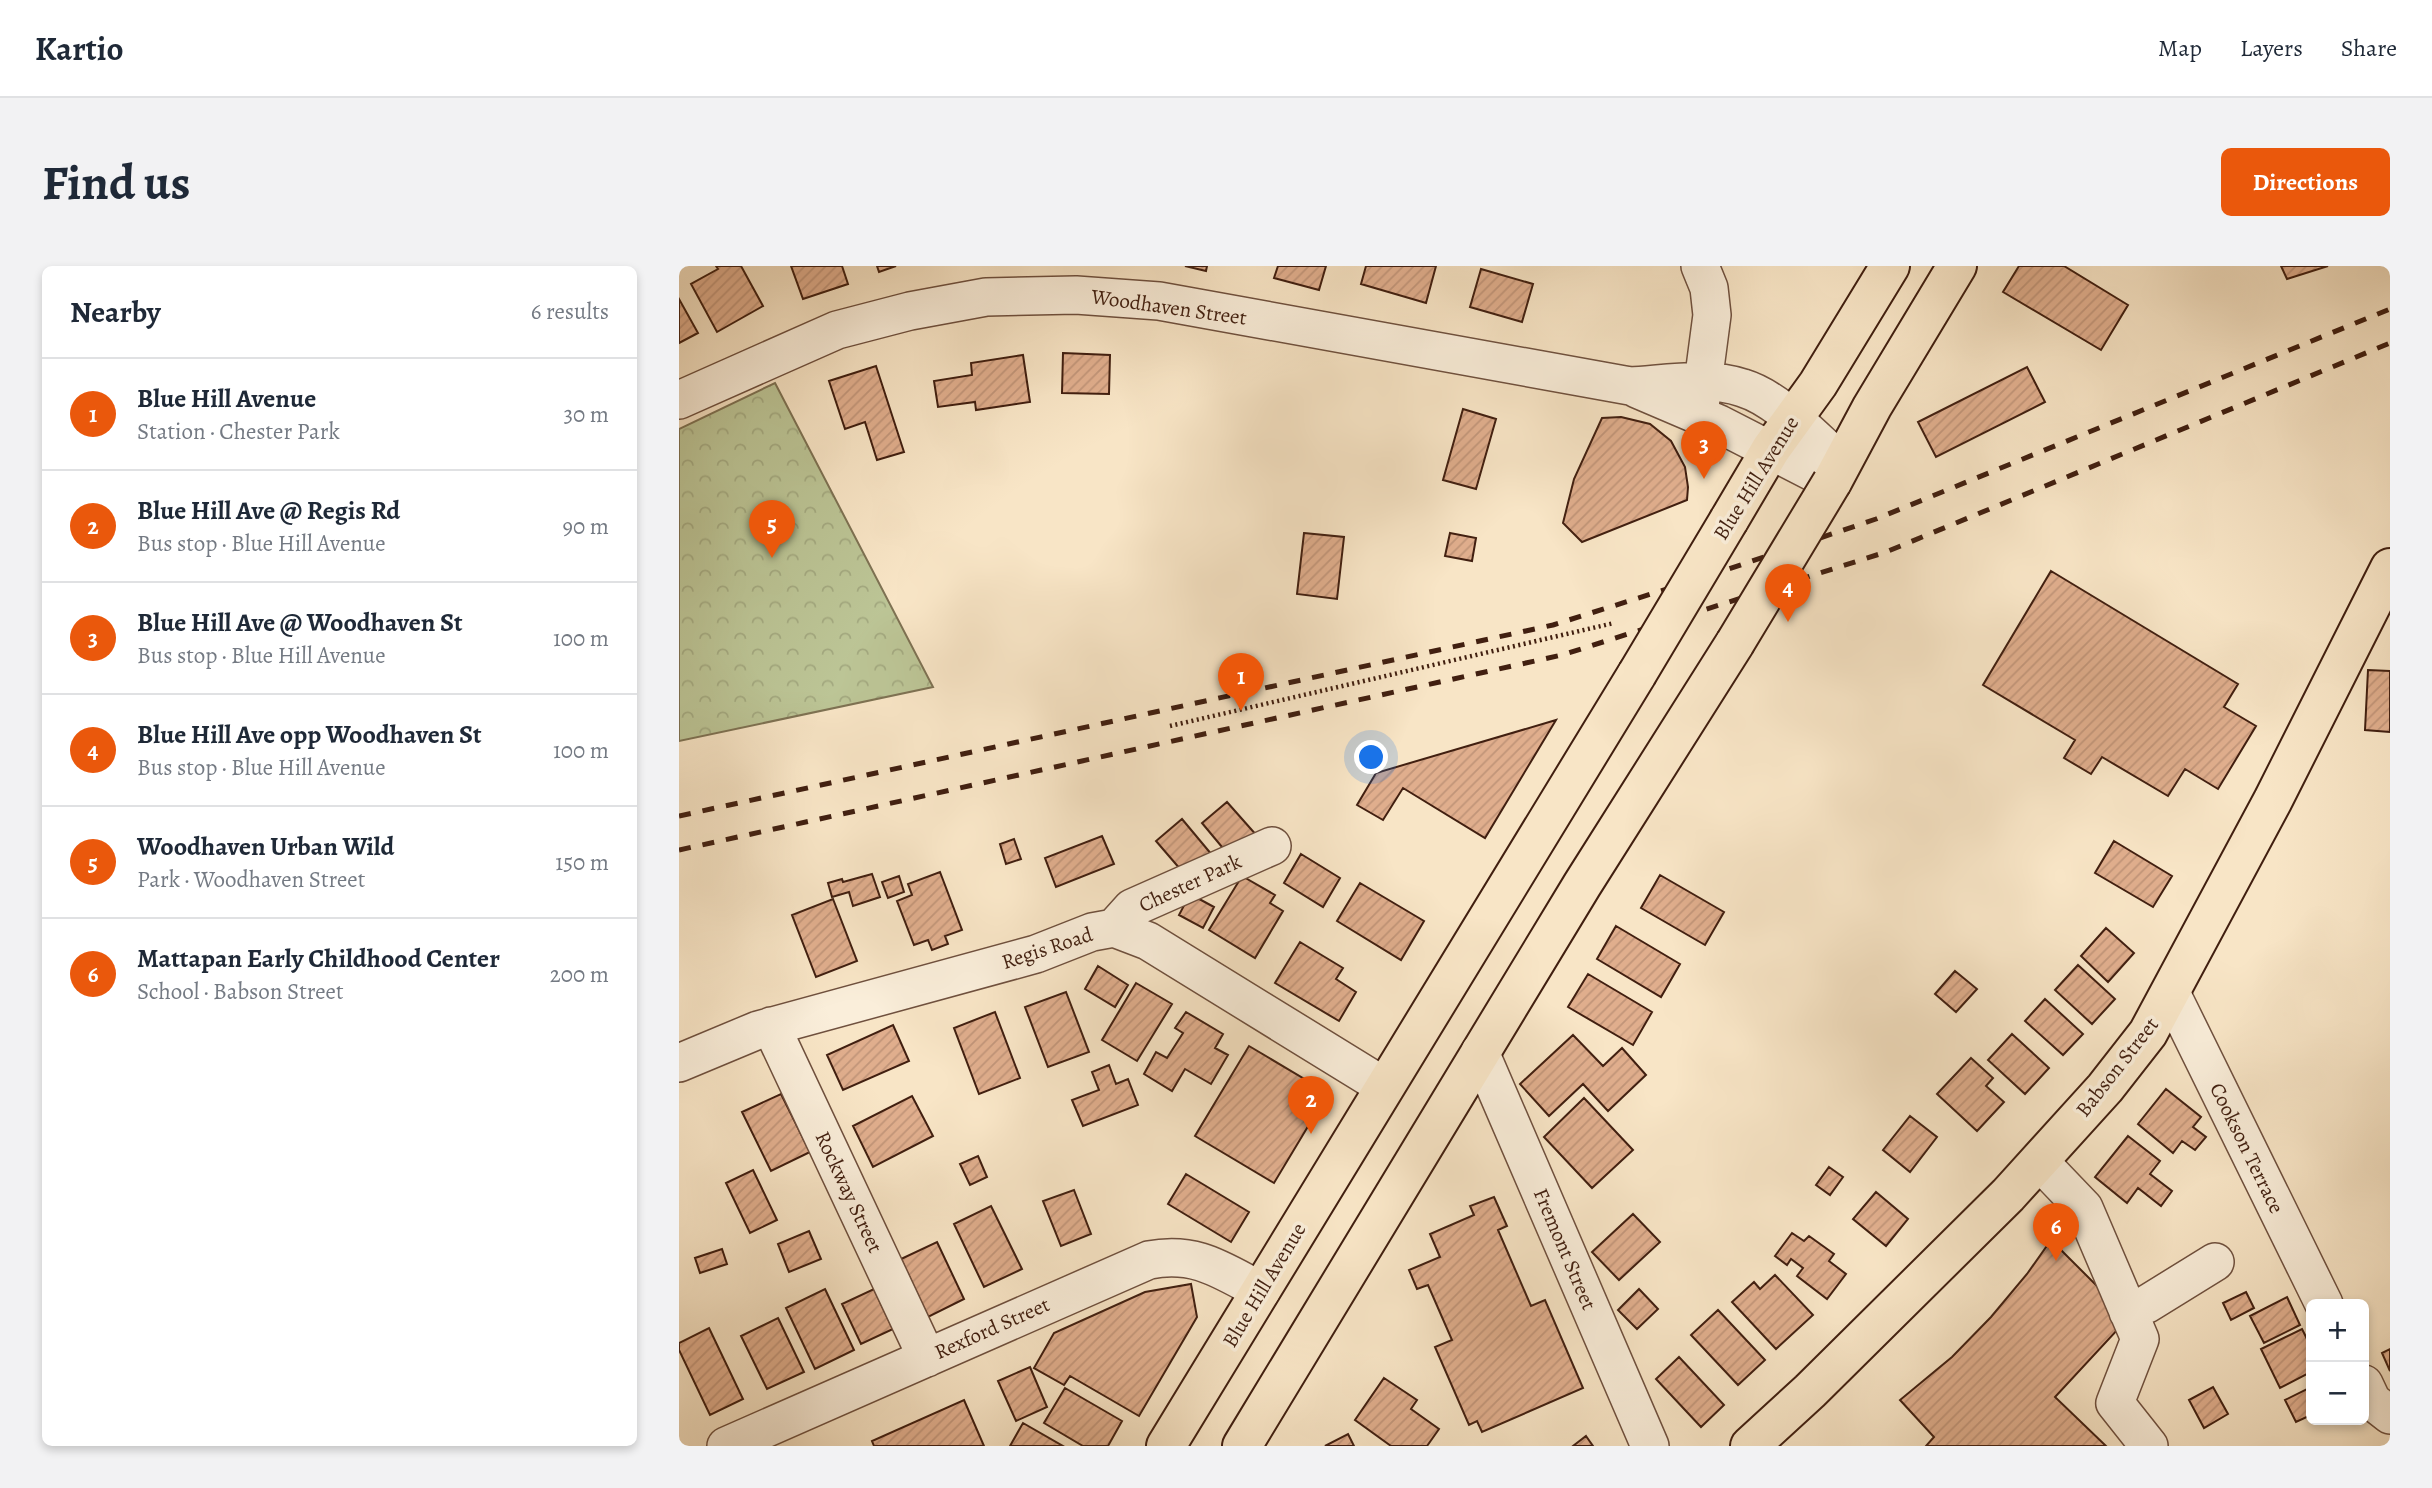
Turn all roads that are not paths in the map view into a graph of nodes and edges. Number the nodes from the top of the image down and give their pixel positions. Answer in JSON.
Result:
{"nodes":[{"id":1,"x":1700,"y":266,"type":"edge"},
{"id":2,"x":1890,"y":266,"type":"edge"},
{"id":3,"x":1957,"y":266,"type":"edge"},
{"id":4,"x":1701,"y":399,"type":"junction"},
{"id":5,"x":679,"y":400,"type":"edge"},
{"id":6,"x":1782,"y":435,"type":"junction"},
{"id":7,"x":1837,"y":473,"type":"junction"},
{"id":8,"x":2390,"y":568,"type":"edge"},
{"id":9,"x":1272,"y":846,"type":"dead end"},
{"id":10,"x":1114,"y":929,"type":"junction"},
{"id":11,"x":2171,"y":993,"type":"junction"},
{"id":12,"x":771,"y":1026,"type":"junction"},
{"id":13,"x":1480,"y":1052,"type":"junction"},
{"id":14,"x":679,"y":1063,"type":"edge"},
{"id":15,"x":1385,"y":1087,"type":"junction"},
{"id":16,"x":2039,"y":1161,"type":"junction"},
{"id":17,"x":2215,"y":1262,"type":"dead end"},
{"id":18,"x":1261,"y":1291,"type":"junction"},
{"id":19,"x":2322,"y":1299,"type":"edge"},
{"id":20,"x":2128,"y":1312,"type":"junction"},
{"id":21,"x":927,"y":1358,"type":"junction"},
{"id":22,"x":2369,"y":1395,"type":"edge"},
{"id":23,"x":2390,"y":1415,"type":"edge"},
{"id":24,"x":726,"y":1446,"type":"edge"},
{"id":25,"x":1166,"y":1446,"type":"edge"},
{"id":26,"x":1242,"y":1446,"type":"edge"},
{"id":27,"x":1650,"y":1446,"type":"edge"},
{"id":28,"x":1751,"y":1446,"type":"edge"},
{"id":29,"x":2149,"y":1446,"type":"edge"}],
"edges":[{"from":1,"to":4,"type":"street"},
{"from":2,"to":6,"type":"main road","name":"Blue Hill Avenue"},
{"from":3,"to":7,"type":"main road"},
{"from":4,"to":5,"type":"street","name":"Woodhaven Street"},
{"from":4,"to":6,"type":"street","name":"Woodhaven Street"},
{"from":6,"to":7,"type":"street","name":"Woodhaven Street"},
{"from":6,"to":15,"type":"main road","name":"Blue Hill Avenue","bridge":true},
{"from":7,"to":13,"type":"main road","bridge":true},
{"from":8,"to":11,"type":"main road","name":"Babson Street"},
{"from":9,"to":10,"type":"street","name":"Chester Park"},
{"from":10,"to":12,"type":"street","name":"Regis Road"},
{"from":10,"to":15,"type":"street","name":"Regis Road"},
{"from":11,"to":16,"type":"main road","name":"Babson Street"},
{"from":11,"to":19,"type":"street","name":"Cookson Terrace"},
{"from":12,"to":14,"type":"street","name":"Regis Road"},
{"from":12,"to":21,"type":"street","name":"Rockway Street"},
{"from":13,"to":26,"type":"main road"},
{"from":13,"to":27,"type":"street","name":"Fremont Street"},
{"from":15,"to":18,"type":"main road","name":"Blue Hill Avenue"},
{"from":16,"to":20,"type":"street"},
{"from":16,"to":28,"type":"main road","name":"Babson Street"},
{"from":17,"to":20,"type":"street"},
{"from":18,"to":21,"type":"street","name":"Rexford Street"},
{"from":18,"to":25,"type":"main road","name":"Blue Hill Avenue"},
{"from":20,"to":29,"type":"street"},
{"from":21,"to":24,"type":"street","name":"Rexford Street"},
{"from":22,"to":23,"type":"street"}]}
